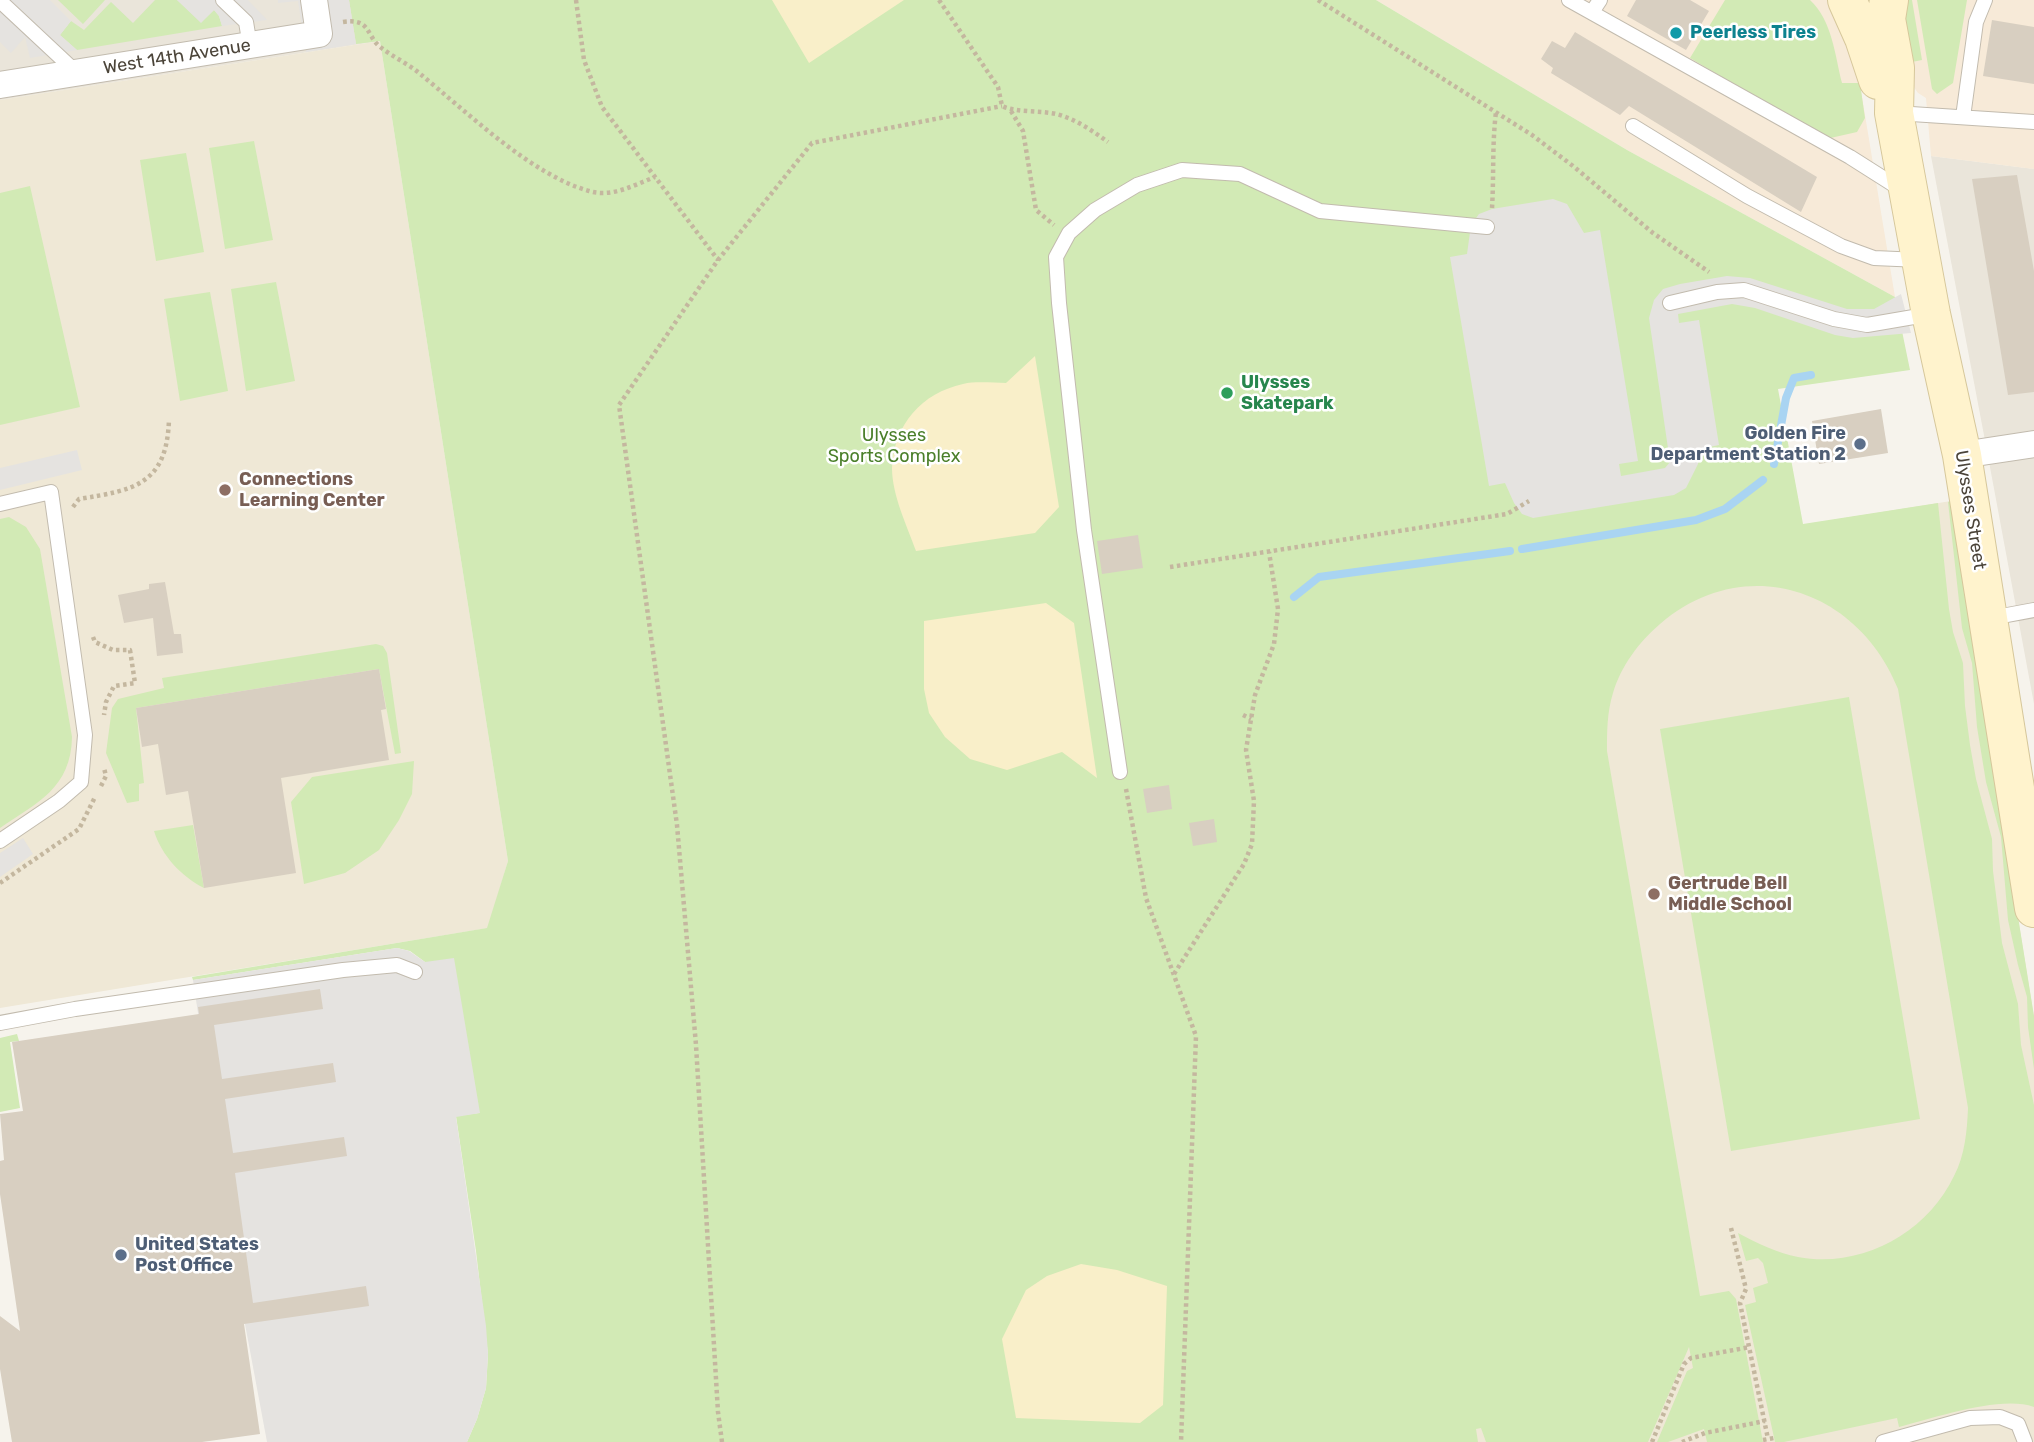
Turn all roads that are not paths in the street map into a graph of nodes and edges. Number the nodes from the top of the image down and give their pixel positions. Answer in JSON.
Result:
{"nodes":[{"id":1,"x":223,"y":0,"type":"edge"},
{"id":2,"x":314,"y":0,"type":"edge"},
{"id":3,"x":1569,"y":0,"type":"edge"},
{"id":4,"x":1847,"y":0,"type":"edge"},
{"id":5,"x":1889,"y":0,"type":"edge"},
{"id":6,"x":1985,"y":0,"type":"edge"},
{"id":7,"x":0,"y":1,"type":"edge"},
{"id":8,"x":1596,"y":6,"type":"edge"},
{"id":9,"x":250,"y":46,"type":"junction"},
{"id":10,"x":76,"y":72,"type":"junction"},
{"id":11,"x":0,"y":85,"type":"edge"},
{"id":12,"x":1894,"y":113,"type":"junction"},
{"id":13,"x":1963,"y":117,"type":"junction"},
{"id":14,"x":2034,"y":122,"type":"edge"},
{"id":15,"x":1633,"y":125,"type":"dead end"},
{"id":16,"x":1911,"y":196,"type":"junction"},
{"id":17,"x":1487,"y":228,"type":"dead end"},
{"id":18,"x":1922,"y":260,"type":"junction"},
{"id":19,"x":1670,"y":303,"type":"dead end"},
{"id":20,"x":1931,"y":314,"type":"junction"},
{"id":21,"x":2034,"y":444,"type":"edge"},
{"id":22,"x":1962,"y":455,"type":"junction"},
{"id":23,"x":0,"y":504,"type":"edge"},
{"id":24,"x":2034,"y":610,"type":"edge"},
{"id":25,"x":1988,"y":618,"type":"junction"},
{"id":26,"x":1122,"y":777,"type":"road end"},
{"id":27,"x":0,"y":841,"type":"edge"},
{"id":28,"x":2030,"y":855,"type":"edge"},
{"id":29,"x":2034,"y":908,"type":"edge"},
{"id":30,"x":415,"y":972,"type":"dead end"},
{"id":31,"x":0,"y":1023,"type":"edge"},
{"id":32,"x":1883,"y":1442,"type":"edge"},
{"id":33,"x":2025,"y":1442,"type":"edge"}],
"edges":[{"from":1,"to":9,"type":"lane"},
{"from":2,"to":9,"type":"street","name":"West 14th Avenue"},
{"from":3,"to":8,"type":"lane"},
{"from":4,"to":12,"type":"street","name":"Ulysses Street"},
{"from":5,"to":12,"type":"street","name":"Ulysses Street"},
{"from":6,"to":13,"type":"lane"},
{"from":7,"to":10,"type":"lane"},
{"from":8,"to":16,"type":"lane"},
{"from":9,"to":10,"type":"street","name":"West 14th Avenue"},
{"from":10,"to":11,"type":"street","name":"West 14th Avenue"},
{"from":12,"to":13,"type":"lane"},
{"from":12,"to":16,"type":"street","name":"Ulysses Street"},
{"from":13,"to":14,"type":"lane"},
{"from":15,"to":18,"type":"lane"},
{"from":16,"to":18,"type":"street","name":"Ulysses Street"},
{"from":17,"to":26,"type":"lane"},
{"from":18,"to":20,"type":"street","name":"Ulysses Street"},
{"from":19,"to":20,"type":"lane"},
{"from":20,"to":22,"type":"street","name":"Ulysses Street"},
{"from":21,"to":22,"type":"street"},
{"from":22,"to":25,"type":"street","name":"Ulysses Street"},
{"from":23,"to":27,"type":"lane"},
{"from":24,"to":25,"type":"lane"},
{"from":25,"to":28,"type":"street","name":"Ulysses Street"},
{"from":28,"to":29,"type":"street","name":"Ulysses Street"},
{"from":30,"to":31,"type":"lane"},
{"from":32,"to":33,"type":"lane"}]}
